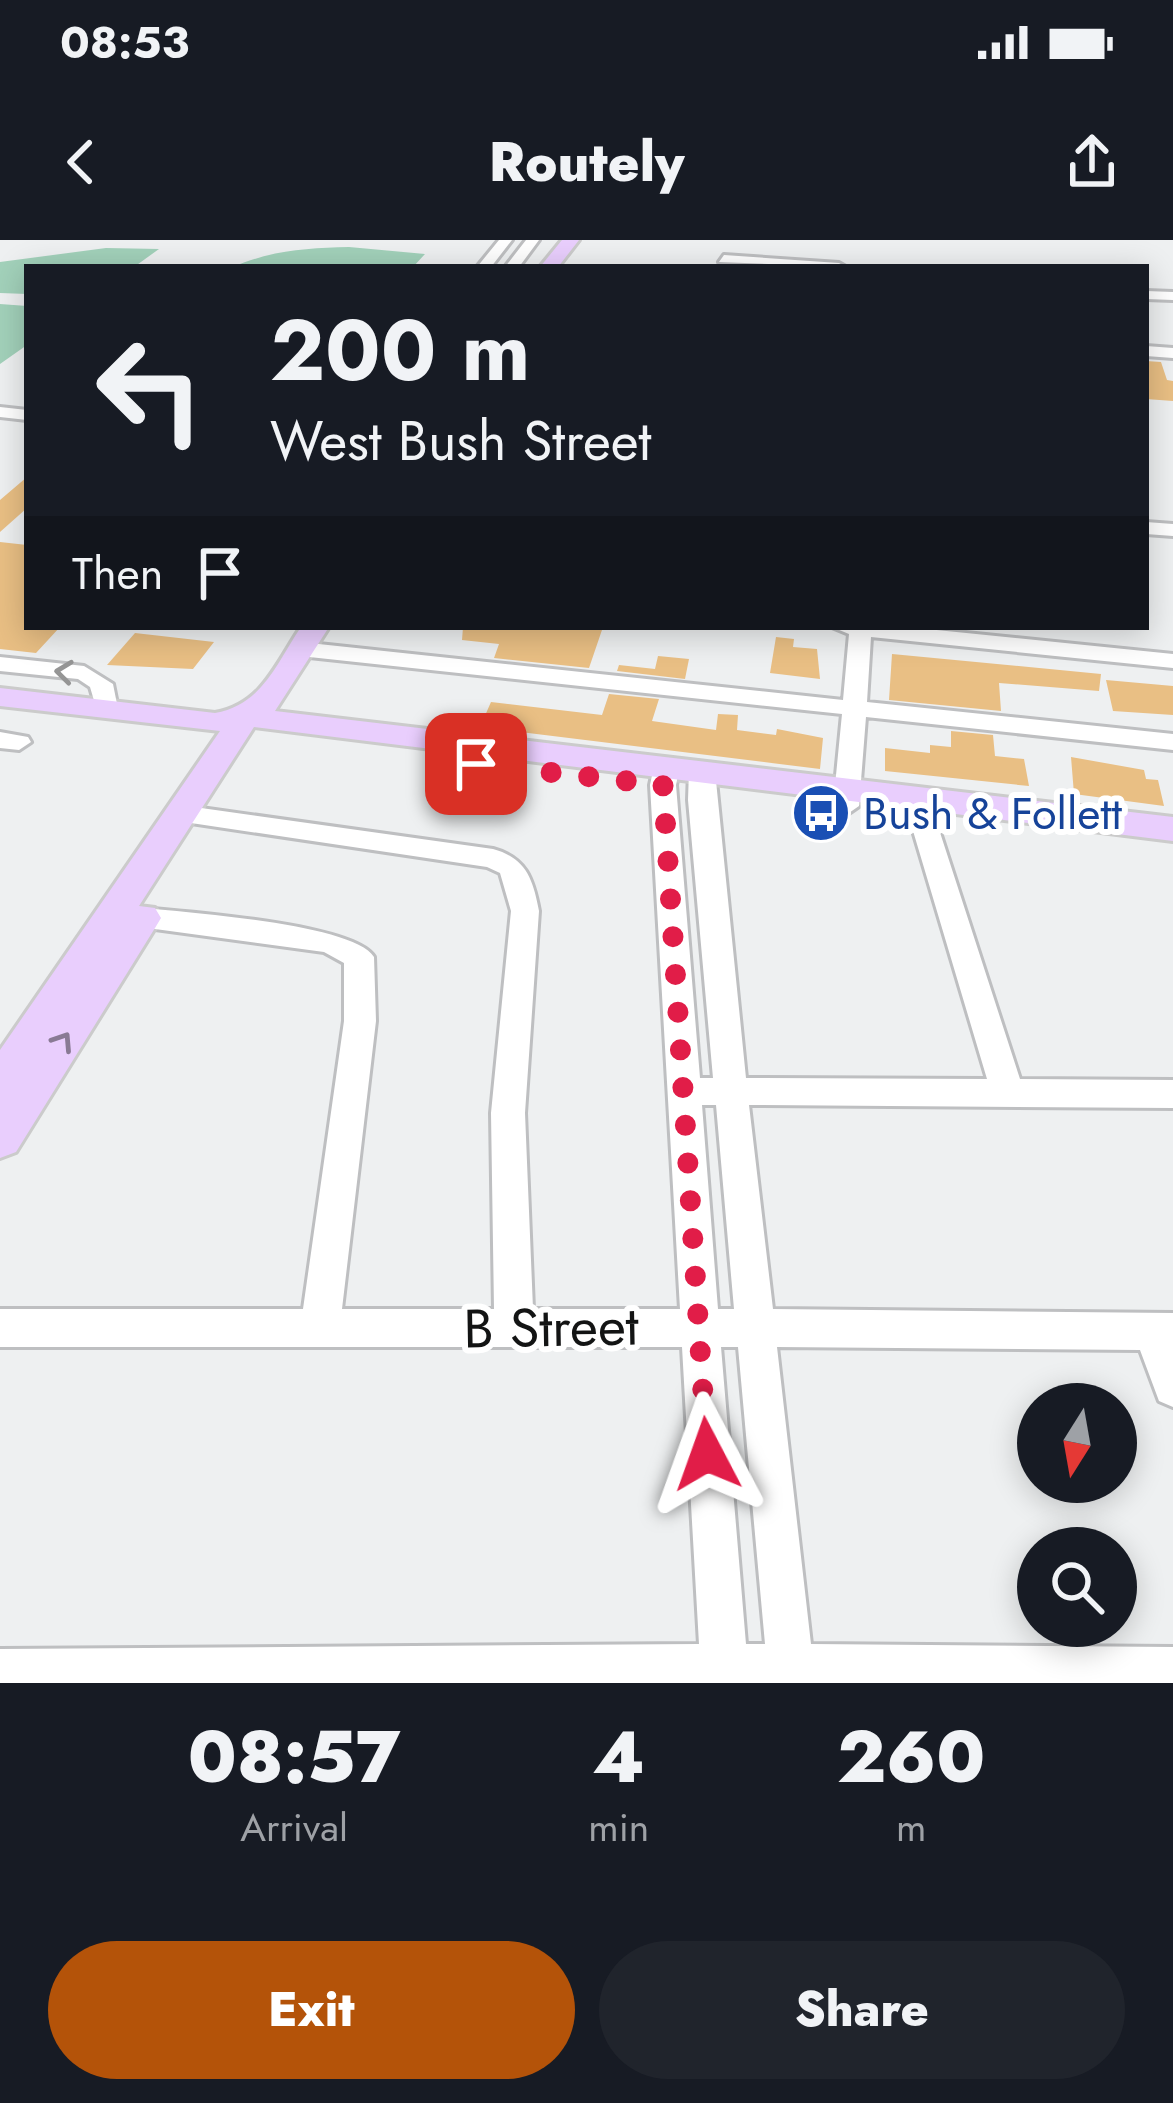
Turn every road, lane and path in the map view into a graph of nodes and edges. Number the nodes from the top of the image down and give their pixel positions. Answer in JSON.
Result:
{"nodes":[{"id":1,"x":506,"y":240,"type":"edge"},
{"id":2,"x":533,"y":240,"type":"edge"},
{"id":3,"x":571,"y":240,"type":"edge"},
{"id":4,"x":725,"y":257,"type":"edge"},
{"id":5,"x":486,"y":264,"type":"edge"},
{"id":6,"x":514,"y":264,"type":"edge"},
{"id":7,"x":551,"y":264,"type":"edge"},
{"id":8,"x":806,"y":264,"type":"edge"},
{"id":9,"x":855,"y":630,"type":"edge"},
{"id":10,"x":874,"y":630,"type":"edge"},
{"id":11,"x":308,"y":638,"type":"edge"},
{"id":12,"x":1173,"y":661,"type":"edge"},
{"id":13,"x":0,"y":664,"type":"edge"},
{"id":14,"x":0,"y":697,"type":"edge"},
{"id":15,"x":853,"y":708,"type":"junction"},
{"id":16,"x":106,"y":709,"type":"junction"},
{"id":17,"x":245,"y":723,"type":"junction"},
{"id":18,"x":1173,"y":742,"type":"edge"},
{"id":19,"x":665,"y":776,"type":"junction"},
{"id":20,"x":701,"y":780,"type":"junction"},
{"id":21,"x":846,"y":797,"type":"junction"},
{"id":22,"x":921,"y":814,"type":"junction"},
{"id":23,"x":192,"y":815,"type":"junction"},
{"id":24,"x":1172,"y":835,"type":"edge"},
{"id":25,"x":126,"y":917,"type":"junction"},
{"id":26,"x":0,"y":1084,"type":"edge"},
{"id":27,"x":682,"y":1091,"type":"junction"},
{"id":28,"x":730,"y":1093,"type":"junction"},
{"id":29,"x":1008,"y":1094,"type":"junction"},
{"id":30,"x":1173,"y":1094,"type":"edge"},
{"id":31,"x":0,"y":1139,"type":"edge"},
{"id":32,"x":755,"y":1324,"type":"junction"},
{"id":33,"x":697,"y":1325,"type":"junction"},
{"id":34,"x":0,"y":1328,"type":"edge"},
{"id":35,"x":320,"y":1328,"type":"junction"},
{"id":36,"x":514,"y":1329,"type":"junction"},
{"id":37,"x":1163,"y":1331,"type":"edge"},
{"id":38,"x":1173,"y":1387,"type":"edge"},
{"id":39,"x":1173,"y":1672,"type":"edge"},
{"id":40,"x":0,"y":1673,"type":"edge"},
{"id":41,"x":791,"y":1675,"type":"edge"},
{"id":42,"x":725,"y":1676,"type":"edge"}],
"edges":[{"from":1,"to":5,"type":"street"},
{"from":2,"to":6,"type":"street"},
{"from":3,"to":7,"type":"main road"},
{"from":4,"to":8,"type":"street"},
{"from":9,"to":15,"type":"street"},
{"from":10,"to":12,"type":"street"},
{"from":11,"to":15,"type":"street"},
{"from":11,"to":17,"type":"main road"},
{"from":16,"to":13,"type":"street","one_way":true},
{"from":14,"to":16,"type":"main road"},
{"from":15,"to":18,"type":"street"},
{"from":15,"to":21,"type":"street"},
{"from":16,"to":17,"type":"main road"},
{"from":17,"to":19,"type":"main road"},
{"from":17,"to":23,"type":"main road"},
{"from":19,"to":20,"type":"main road"},
{"from":19,"to":27,"type":"street"},
{"from":20,"to":21,"type":"main road"},
{"from":20,"to":28,"type":"street"},
{"from":21,"to":22,"type":"main road"},
{"from":21,"to":24,"type":"main road"},
{"from":22,"to":24,"type":"main road"},
{"from":22,"to":29,"type":"street"},
{"from":23,"to":25,"type":"main road"},
{"from":23,"to":36,"type":"street"},
{"from":25,"to":26,"type":"main road"},
{"from":31,"to":25,"type":"main road","one_way":true},
{"from":25,"to":35,"type":"street"},
{"from":27,"to":28,"type":"street"},
{"from":27,"to":33,"type":"street"},
{"from":28,"to":29,"type":"street"},
{"from":28,"to":32,"type":"street"},
{"from":29,"to":30,"type":"street"},
{"from":32,"to":33,"type":"street","name":"B Street"},
{"from":32,"to":37,"type":"street","name":"B Street"},
{"from":32,"to":41,"type":"street"},
{"from":33,"to":36,"type":"street","name":"B Street"},
{"from":33,"to":42,"type":"street"},
{"from":34,"to":35,"type":"street","name":"B Street"},
{"from":35,"to":36,"type":"street","name":"B Street"},
{"from":37,"to":38,"type":"street"},
{"from":39,"to":41,"type":"street"},
{"from":40,"to":42,"type":"street"},
{"from":41,"to":42,"type":"street"}]}
